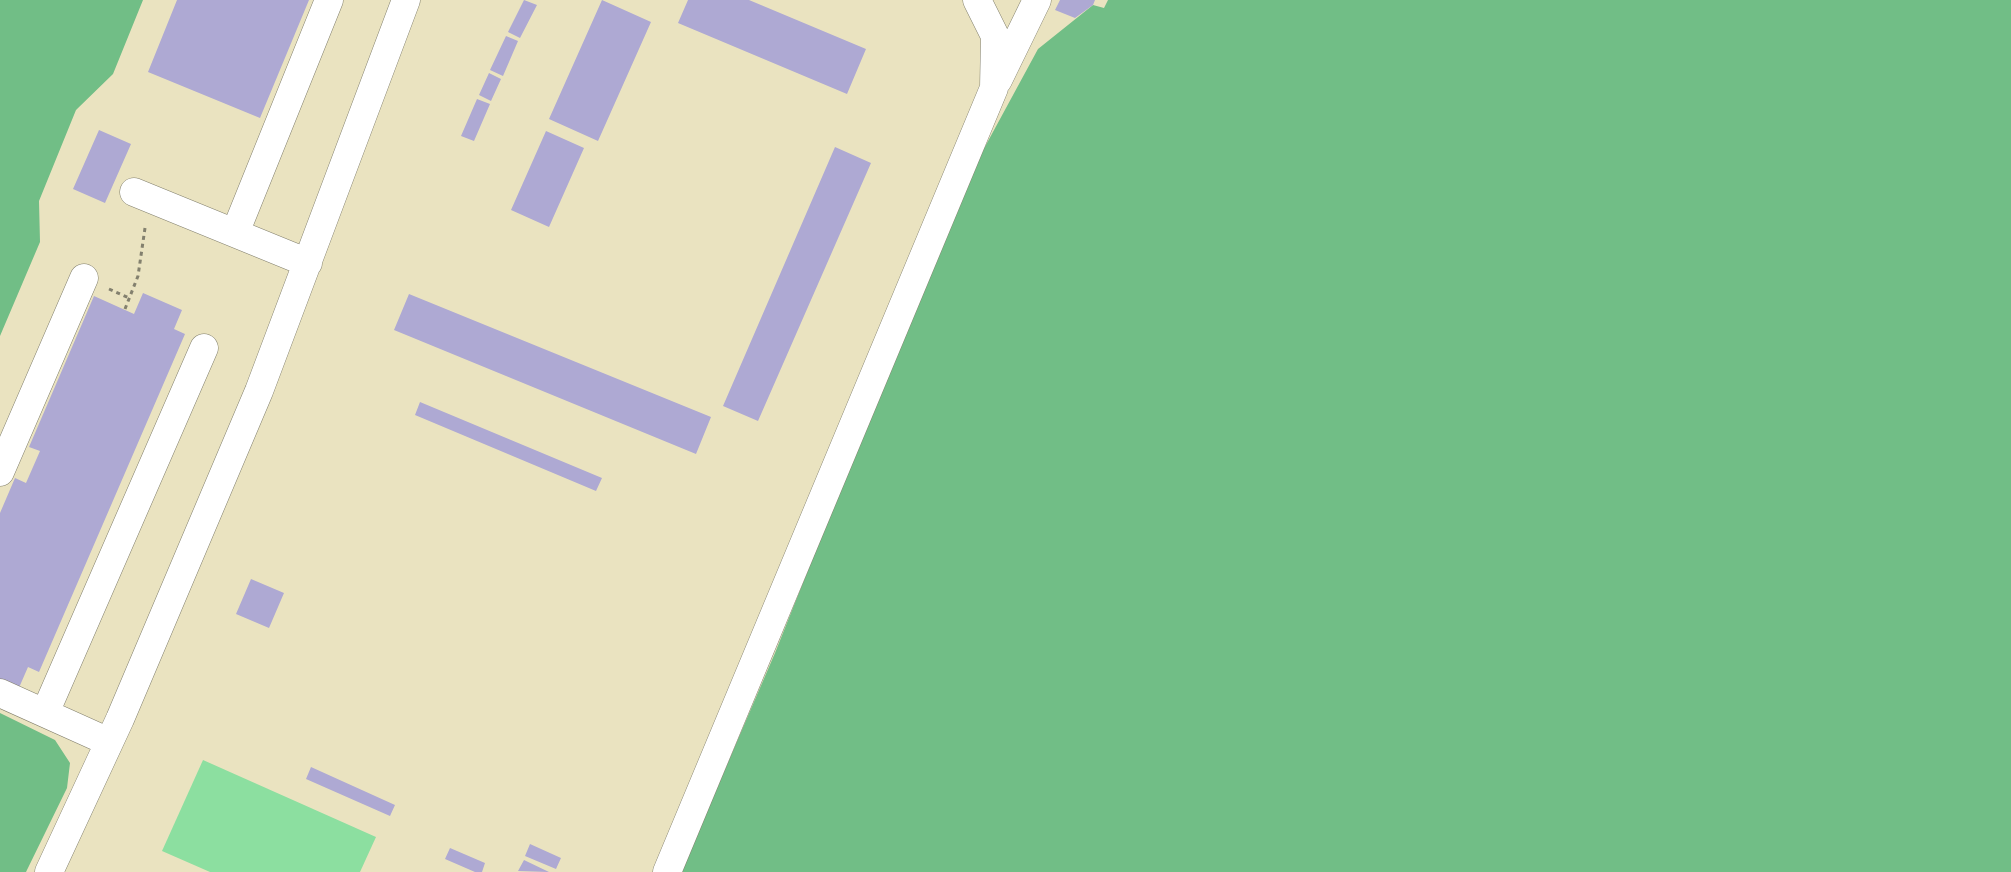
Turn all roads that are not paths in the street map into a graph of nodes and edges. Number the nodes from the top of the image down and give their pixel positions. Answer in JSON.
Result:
{"nodes":[{"id":1,"x":329,"y":0,"type":"edge"},
{"id":2,"x":406,"y":0,"type":"edge"},
{"id":3,"x":977,"y":0,"type":"edge"},
{"id":4,"x":1037,"y":0,"type":"edge"},
{"id":5,"x":994,"y":88,"type":"junction"},
{"id":6,"x":134,"y":192,"type":"dead end"},
{"id":7,"x":234,"y":233,"type":"junction"},
{"id":8,"x":308,"y":263,"type":"junction"},
{"id":9,"x":84,"y":278,"type":"dead end"},
{"id":10,"x":204,"y":348,"type":"dead end"},
{"id":11,"x":0,"y":472,"type":"edge"},
{"id":12,"x":0,"y":693,"type":"edge"},
{"id":13,"x":45,"y":713,"type":"junction"},
{"id":14,"x":110,"y":742,"type":"junction"},
{"id":15,"x":49,"y":872,"type":"edge"},
{"id":16,"x":667,"y":872,"type":"edge"}],
"edges":[{"from":1,"to":7,"type":"lane"},
{"from":2,"to":8,"type":"lane"},
{"from":3,"to":5,"type":"lane"},
{"from":4,"to":5,"type":"lane"},
{"from":5,"to":16,"type":"lane"},
{"from":6,"to":7,"type":"lane"},
{"from":7,"to":8,"type":"lane"},
{"from":8,"to":14,"type":"lane"},
{"from":9,"to":11,"type":"lane"},
{"from":10,"to":13,"type":"lane"},
{"from":12,"to":13,"type":"lane"},
{"from":13,"to":14,"type":"lane"},
{"from":14,"to":15,"type":"lane"}]}
